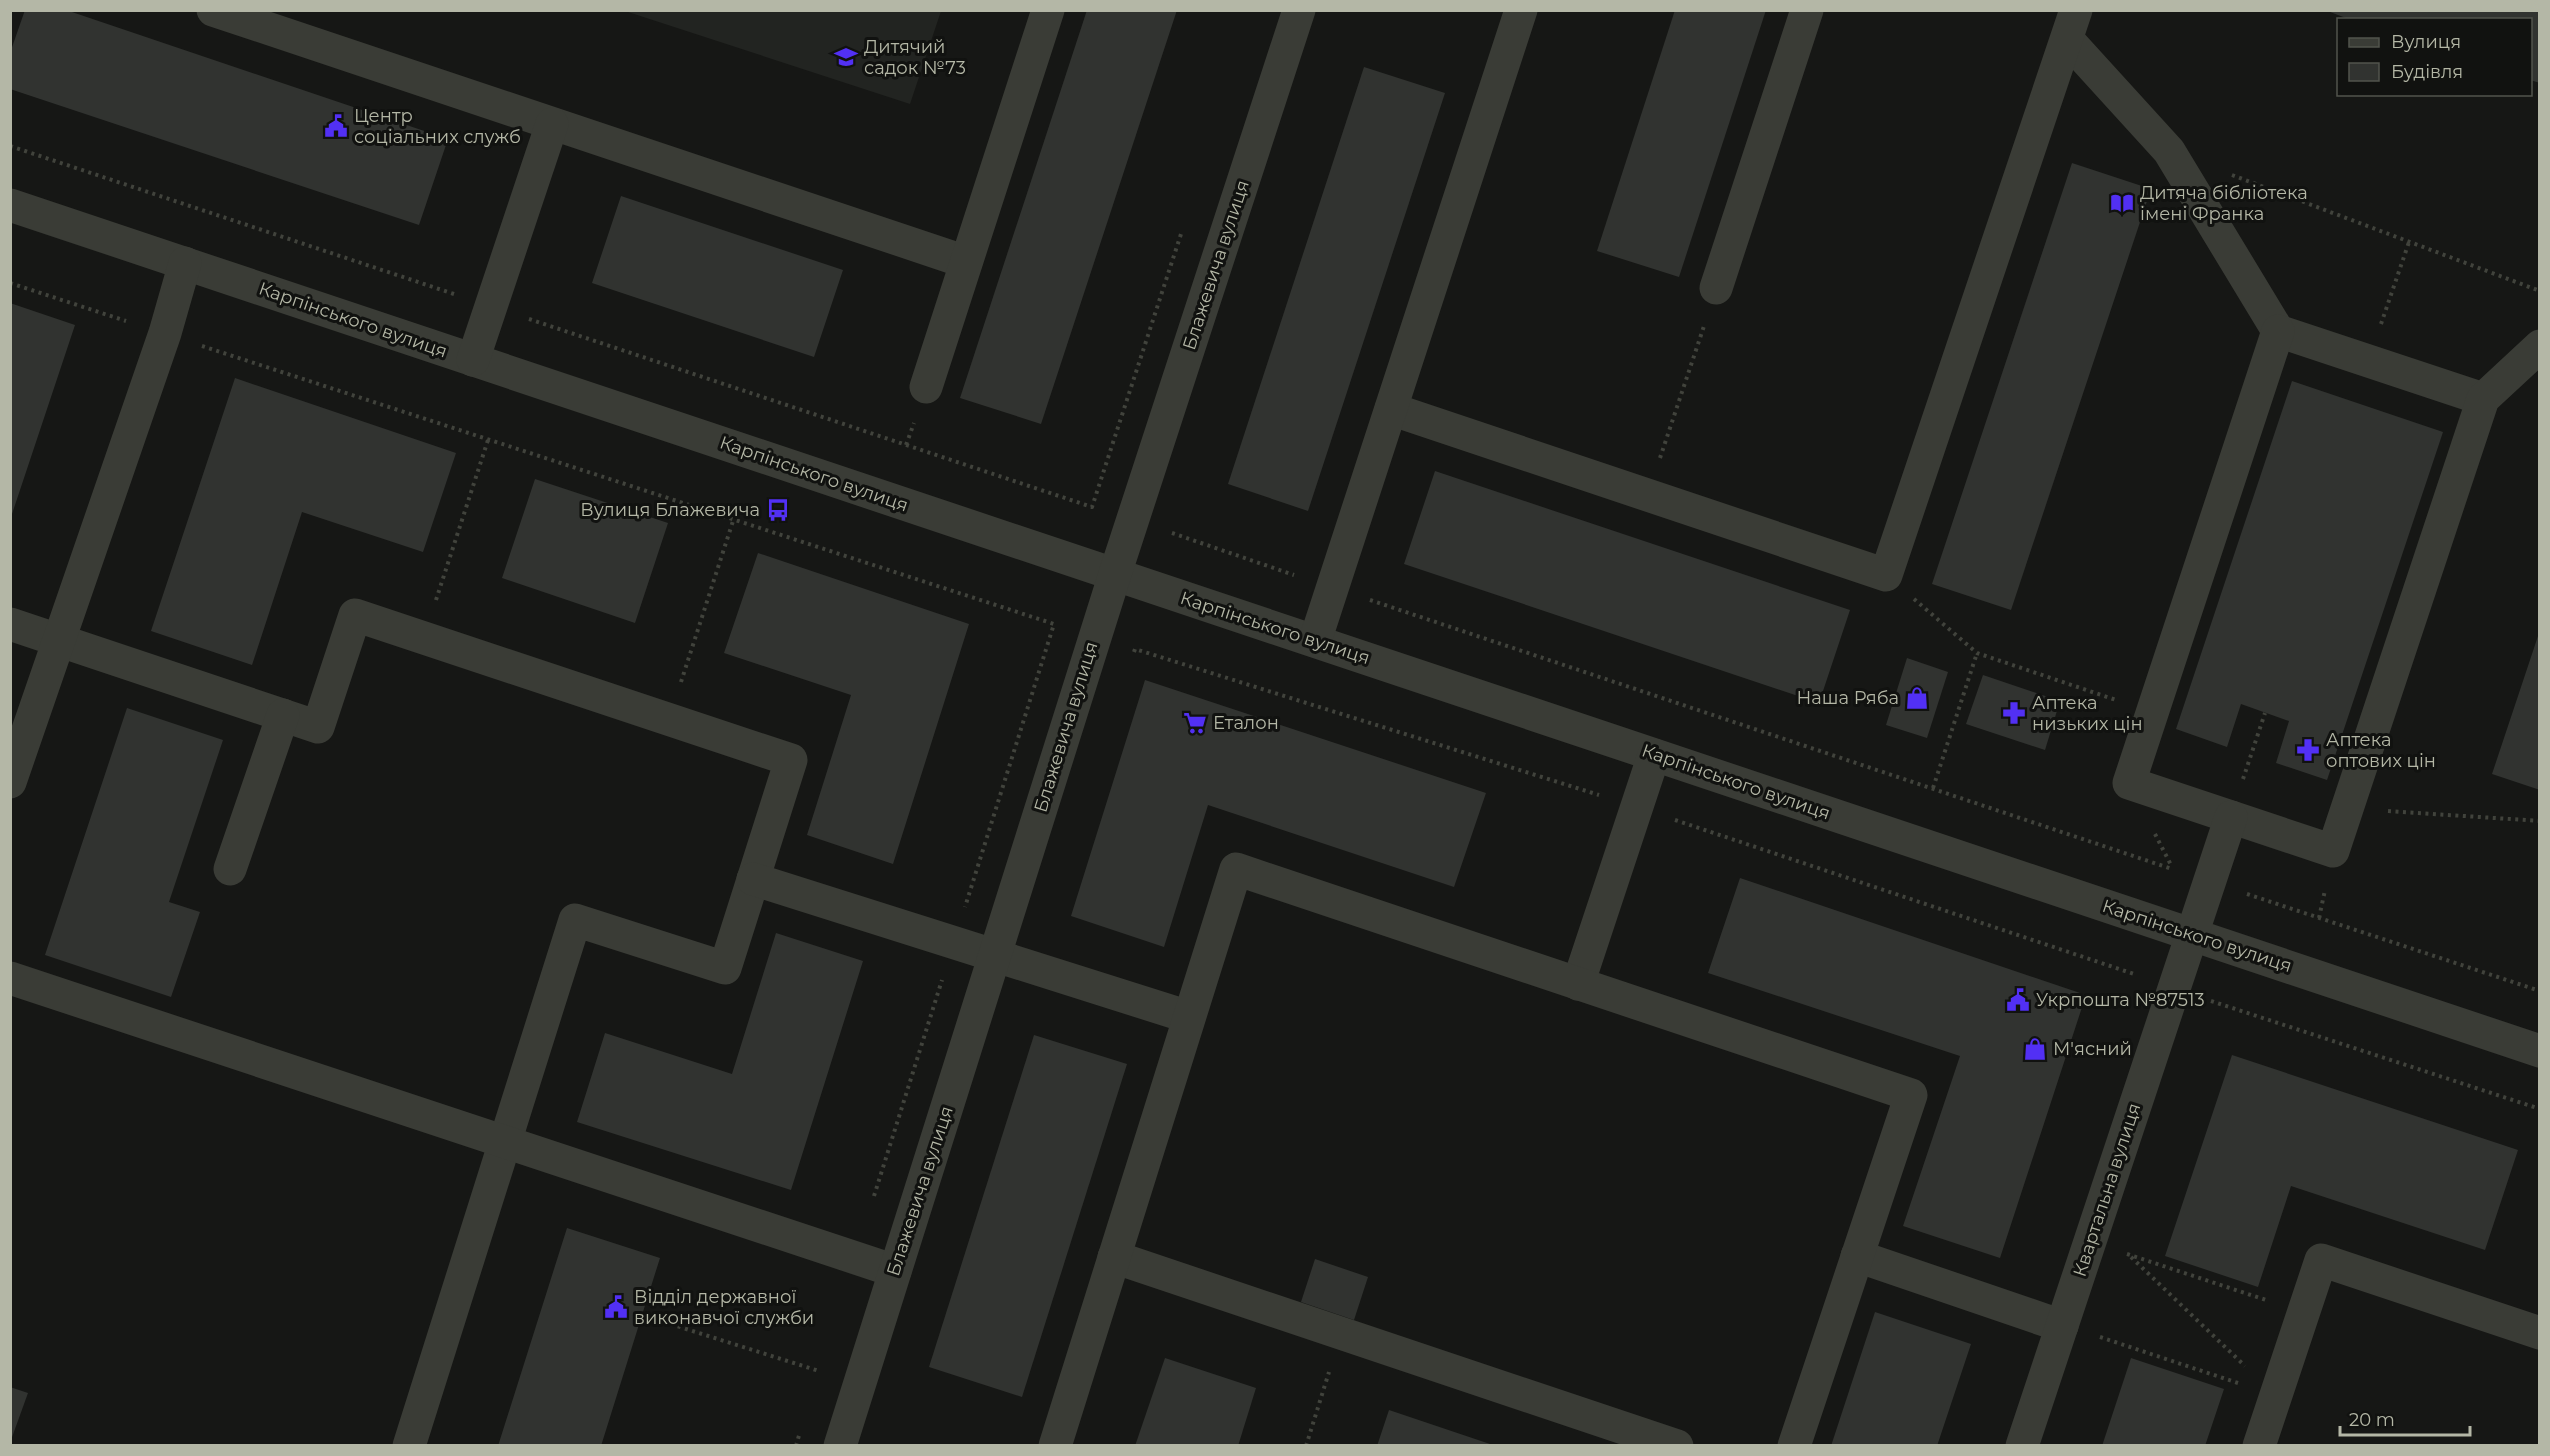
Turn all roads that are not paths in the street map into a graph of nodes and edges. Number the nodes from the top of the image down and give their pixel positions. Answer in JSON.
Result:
{"nodes":[{"id":1,"x":213,"y":10,"type":"edge"},
{"id":2,"x":1048,"y":10,"type":"edge"},
{"id":3,"x":1299,"y":10,"type":"edge"},
{"id":4,"x":1521,"y":10,"type":"edge"},
{"id":5,"x":1807,"y":10,"type":"edge"},
{"id":6,"x":2072,"y":25,"type":"edge"},
{"id":7,"x":552,"y":124,"type":"junction"},
{"id":8,"x":10,"y":205,"type":"edge"},
{"id":9,"x":966,"y":262,"type":"junction"},
{"id":10,"x":185,"y":263,"type":"junction"},
{"id":11,"x":1716,"y":288,"type":"road end"},
{"id":12,"x":2278,"y":332,"type":"junction"},
{"id":13,"x":2540,"y":346,"type":"edge"},
{"id":14,"x":473,"y":360,"type":"junction"},
{"id":15,"x":926,"y":387,"type":"dead end"},
{"id":16,"x":2483,"y":399,"type":"junction"},
{"id":17,"x":1391,"y":410,"type":"junction"},
{"id":18,"x":1114,"y":574,"type":"junction"},
{"id":19,"x":10,"y":624,"type":"edge"},
{"id":20,"x":58,"y":640,"type":"junction"},
{"id":21,"x":1314,"y":641,"type":"junction"},
{"id":22,"x":282,"y":715,"type":"junction"},
{"id":23,"x":1654,"y":755,"type":"junction"},
{"id":24,"x":10,"y":782,"type":"edge"},
{"id":25,"x":2231,"y":817,"type":"junction"},
{"id":26,"x":230,"y":869,"type":"dead end"},
{"id":27,"x":753,"y":879,"type":"junction"},
{"id":28,"x":2192,"y":934,"type":"junction"},
{"id":29,"x":995,"y":955,"type":"junction"},
{"id":30,"x":10,"y":978,"type":"edge"},
{"id":31,"x":1578,"y":984,"type":"junction"},
{"id":32,"x":1189,"y":1017,"type":"junction"},
{"id":33,"x":2540,"y":1051,"type":"edge"},
{"id":34,"x":505,"y":1142,"type":"junction"},
{"id":35,"x":1857,"y":1256,"type":"junction"},
{"id":36,"x":1114,"y":1257,"type":"junction"},
{"id":37,"x":895,"y":1272,"type":"junction"},
{"id":38,"x":2062,"y":1326,"type":"junction"},
{"id":39,"x":2540,"y":1333,"type":"edge"},
{"id":40,"x":410,"y":1446,"type":"edge"},
{"id":41,"x":840,"y":1446,"type":"edge"},
{"id":42,"x":1055,"y":1446,"type":"edge"},
{"id":43,"x":1677,"y":1446,"type":"edge"},
{"id":44,"x":1794,"y":1446,"type":"edge"},
{"id":45,"x":2022,"y":1446,"type":"edge"},
{"id":46,"x":2259,"y":1446,"type":"edge"}],
"edges":[{"from":1,"to":7,"type":"street"},
{"from":2,"to":9,"type":"street"},
{"from":3,"to":18,"type":"street","name":"Блажевича вулиця"},
{"from":4,"to":17,"type":"street"},
{"from":5,"to":11,"type":"street"},
{"from":6,"to":12,"type":"street"},
{"from":6,"to":17,"type":"street"},
{"from":7,"to":9,"type":"street"},
{"from":7,"to":14,"type":"street"},
{"from":8,"to":10,"type":"street","name":"Карпінського вулиця"},
{"from":9,"to":15,"type":"street"},
{"from":10,"to":14,"type":"street","name":"Карпінського вулиця"},
{"from":10,"to":20,"type":"street"},
{"from":12,"to":16,"type":"street"},
{"from":12,"to":25,"type":"street"},
{"from":13,"to":16,"type":"street"},
{"from":14,"to":18,"type":"street","name":"Карпінського вулиця"},
{"from":16,"to":25,"type":"street"},
{"from":17,"to":21,"type":"street"},
{"from":18,"to":21,"type":"street","name":"Карпінського вулиця"},
{"from":18,"to":29,"type":"street","name":"Блажевича вулиця"},
{"from":19,"to":20,"type":"street"},
{"from":20,"to":22,"type":"street"},
{"from":20,"to":24,"type":"street"},
{"from":21,"to":23,"type":"street","name":"Карпінського вулиця"},
{"from":22,"to":26,"type":"street"},
{"from":22,"to":27,"type":"street"},
{"from":23,"to":28,"type":"street","name":"Карпінського вулиця"},
{"from":23,"to":31,"type":"street"},
{"from":25,"to":28,"type":"street","name":"Квартальна вулиця"},
{"from":27,"to":29,"type":"street"},
{"from":27,"to":34,"type":"street"},
{"from":28,"to":33,"type":"street","name":"Карпінського вулиця"},
{"from":28,"to":38,"type":"street","name":"Квартальна вулиця"},
{"from":29,"to":32,"type":"street"},
{"from":29,"to":37,"type":"street","name":"Блажевича вулиця"},
{"from":30,"to":34,"type":"street"},
{"from":31,"to":32,"type":"street"},
{"from":31,"to":35,"type":"street"},
{"from":32,"to":36,"type":"street"},
{"from":34,"to":37,"type":"street"},
{"from":34,"to":40,"type":"street"},
{"from":35,"to":38,"type":"street"},
{"from":35,"to":44,"type":"street"},
{"from":36,"to":42,"type":"street"},
{"from":36,"to":43,"type":"street"},
{"from":37,"to":41,"type":"street","name":"Блажевича вулиця"},
{"from":38,"to":45,"type":"street","name":"Квартальна вулиця"},
{"from":39,"to":46,"type":"street"}]}
